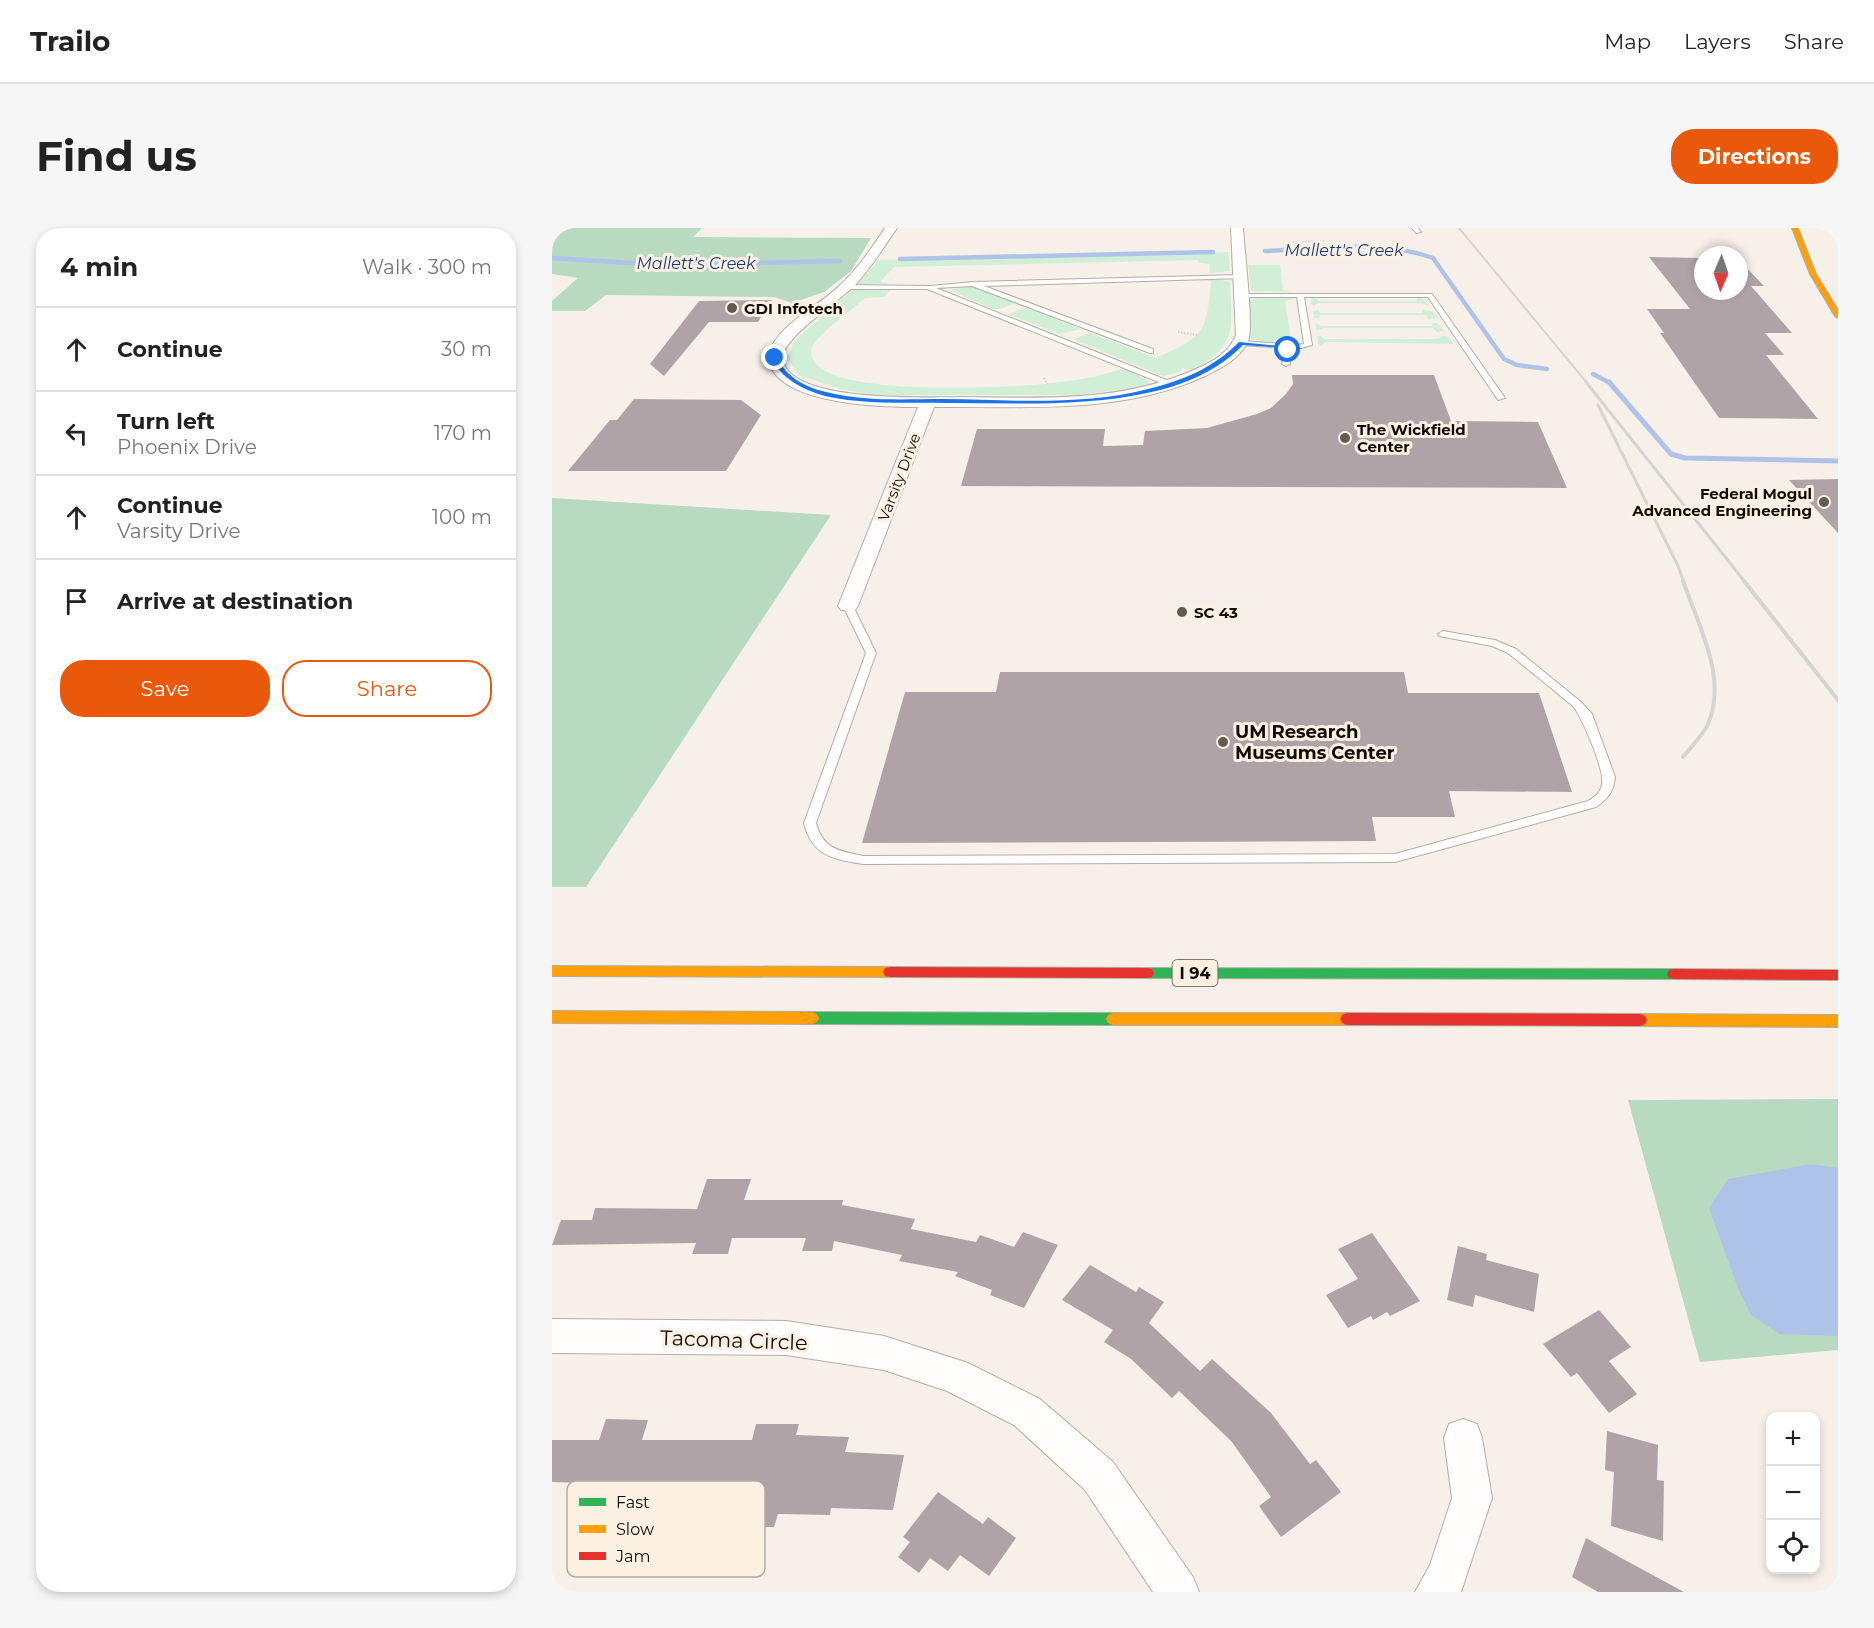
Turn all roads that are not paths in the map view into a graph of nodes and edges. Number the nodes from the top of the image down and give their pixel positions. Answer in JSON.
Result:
{"nodes":[{"id":1,"x":891,"y":228,"type":"edge"},
{"id":2,"x":1237,"y":228,"type":"edge"},
{"id":3,"x":1795,"y":228,"type":"edge"},
{"id":4,"x":1240,"y":277,"type":"junction"},
{"id":5,"x":973,"y":284,"type":"junction"},
{"id":6,"x":847,"y":286,"type":"junction"},
{"id":7,"x":928,"y":287,"type":"junction"},
{"id":8,"x":1241,"y":295,"type":"junction"},
{"id":9,"x":1300,"y":295,"type":"junction"},
{"id":10,"x":1025,"y":304,"type":"junction"},
{"id":11,"x":1015,"y":307,"type":"dead end"},
{"id":12,"x":1005,"y":310,"type":"dead end"},
{"id":13,"x":995,"y":314,"type":"junction"},
{"id":14,"x":1838,"y":316,"type":"edge"},
{"id":15,"x":1091,"y":328,"type":"junction"},
{"id":16,"x":1080,"y":332,"type":"dead end"},
{"id":17,"x":1070,"y":336,"type":"dead end"},
{"id":18,"x":1059,"y":339,"type":"junction"},
{"id":19,"x":1241,"y":343,"type":"junction"},
{"id":20,"x":1299,"y":348,"type":"junction"},
{"id":21,"x":1150,"y":351,"type":"dead end"},
{"id":22,"x":1286,"y":364,"type":"dead end"},
{"id":23,"x":1171,"y":385,"type":"junction"},
{"id":24,"x":1501,"y":398,"type":"dead end"},
{"id":25,"x":928,"y":402,"type":"junction"},
{"id":26,"x":848,"y":606,"type":"joint"},
{"id":27,"x":1443,"y":634,"type":"dead end"},
{"id":28,"x":552,"y":971,"type":"edge"},
{"id":29,"x":1838,"y":975,"type":"edge"},
{"id":30,"x":552,"y":1017,"type":"edge"},
{"id":31,"x":1838,"y":1021,"type":"edge"},
{"id":32,"x":552,"y":1336,"type":"edge"},
{"id":33,"x":1463,"y":1438,"type":"dead end"},
{"id":34,"x":1178,"y":1592,"type":"edge"},
{"id":35,"x":1436,"y":1592,"type":"edge"}],
"edges":[{"from":1,"to":6,"type":"street"},
{"from":2,"to":4,"type":"street"},
{"from":3,"to":14,"type":"main road"},
{"from":4,"to":5,"type":"lane"},
{"from":4,"to":8,"type":"street"},
{"from":5,"to":7,"type":"lane"},
{"from":5,"to":10,"type":"lane"},
{"from":6,"to":7,"type":"lane"},
{"from":6,"to":25,"type":"street"},
{"from":7,"to":13,"type":"lane"},
{"from":8,"to":9,"type":"lane"},
{"from":8,"to":19,"type":"street"},
{"from":9,"to":20,"type":"lane"},
{"from":9,"to":24,"type":"lane"},
{"from":10,"to":11,"type":"lane"},
{"from":10,"to":15,"type":"lane"},
{"from":12,"to":13,"type":"lane"},
{"from":13,"to":18,"type":"lane"},
{"from":15,"to":16,"type":"lane"},
{"from":15,"to":21,"type":"lane"},
{"from":17,"to":18,"type":"lane"},
{"from":18,"to":23,"type":"lane"},
{"from":19,"to":20,"type":"lane"},
{"from":19,"to":23,"type":"street"},
{"from":20,"to":22,"type":"lane"},
{"from":23,"to":25,"type":"street"},
{"from":25,"to":26,"type":"street","name":"Varsity Drive"},
{"from":26,"to":27,"type":"lane"},
{"from":28,"to":29,"type":"main road","number":"I 94"},
{"from":30,"to":31,"type":"main road"},
{"from":32,"to":34,"type":"street","name":"Tacoma Circle"},
{"from":33,"to":35,"type":"street"}]}
